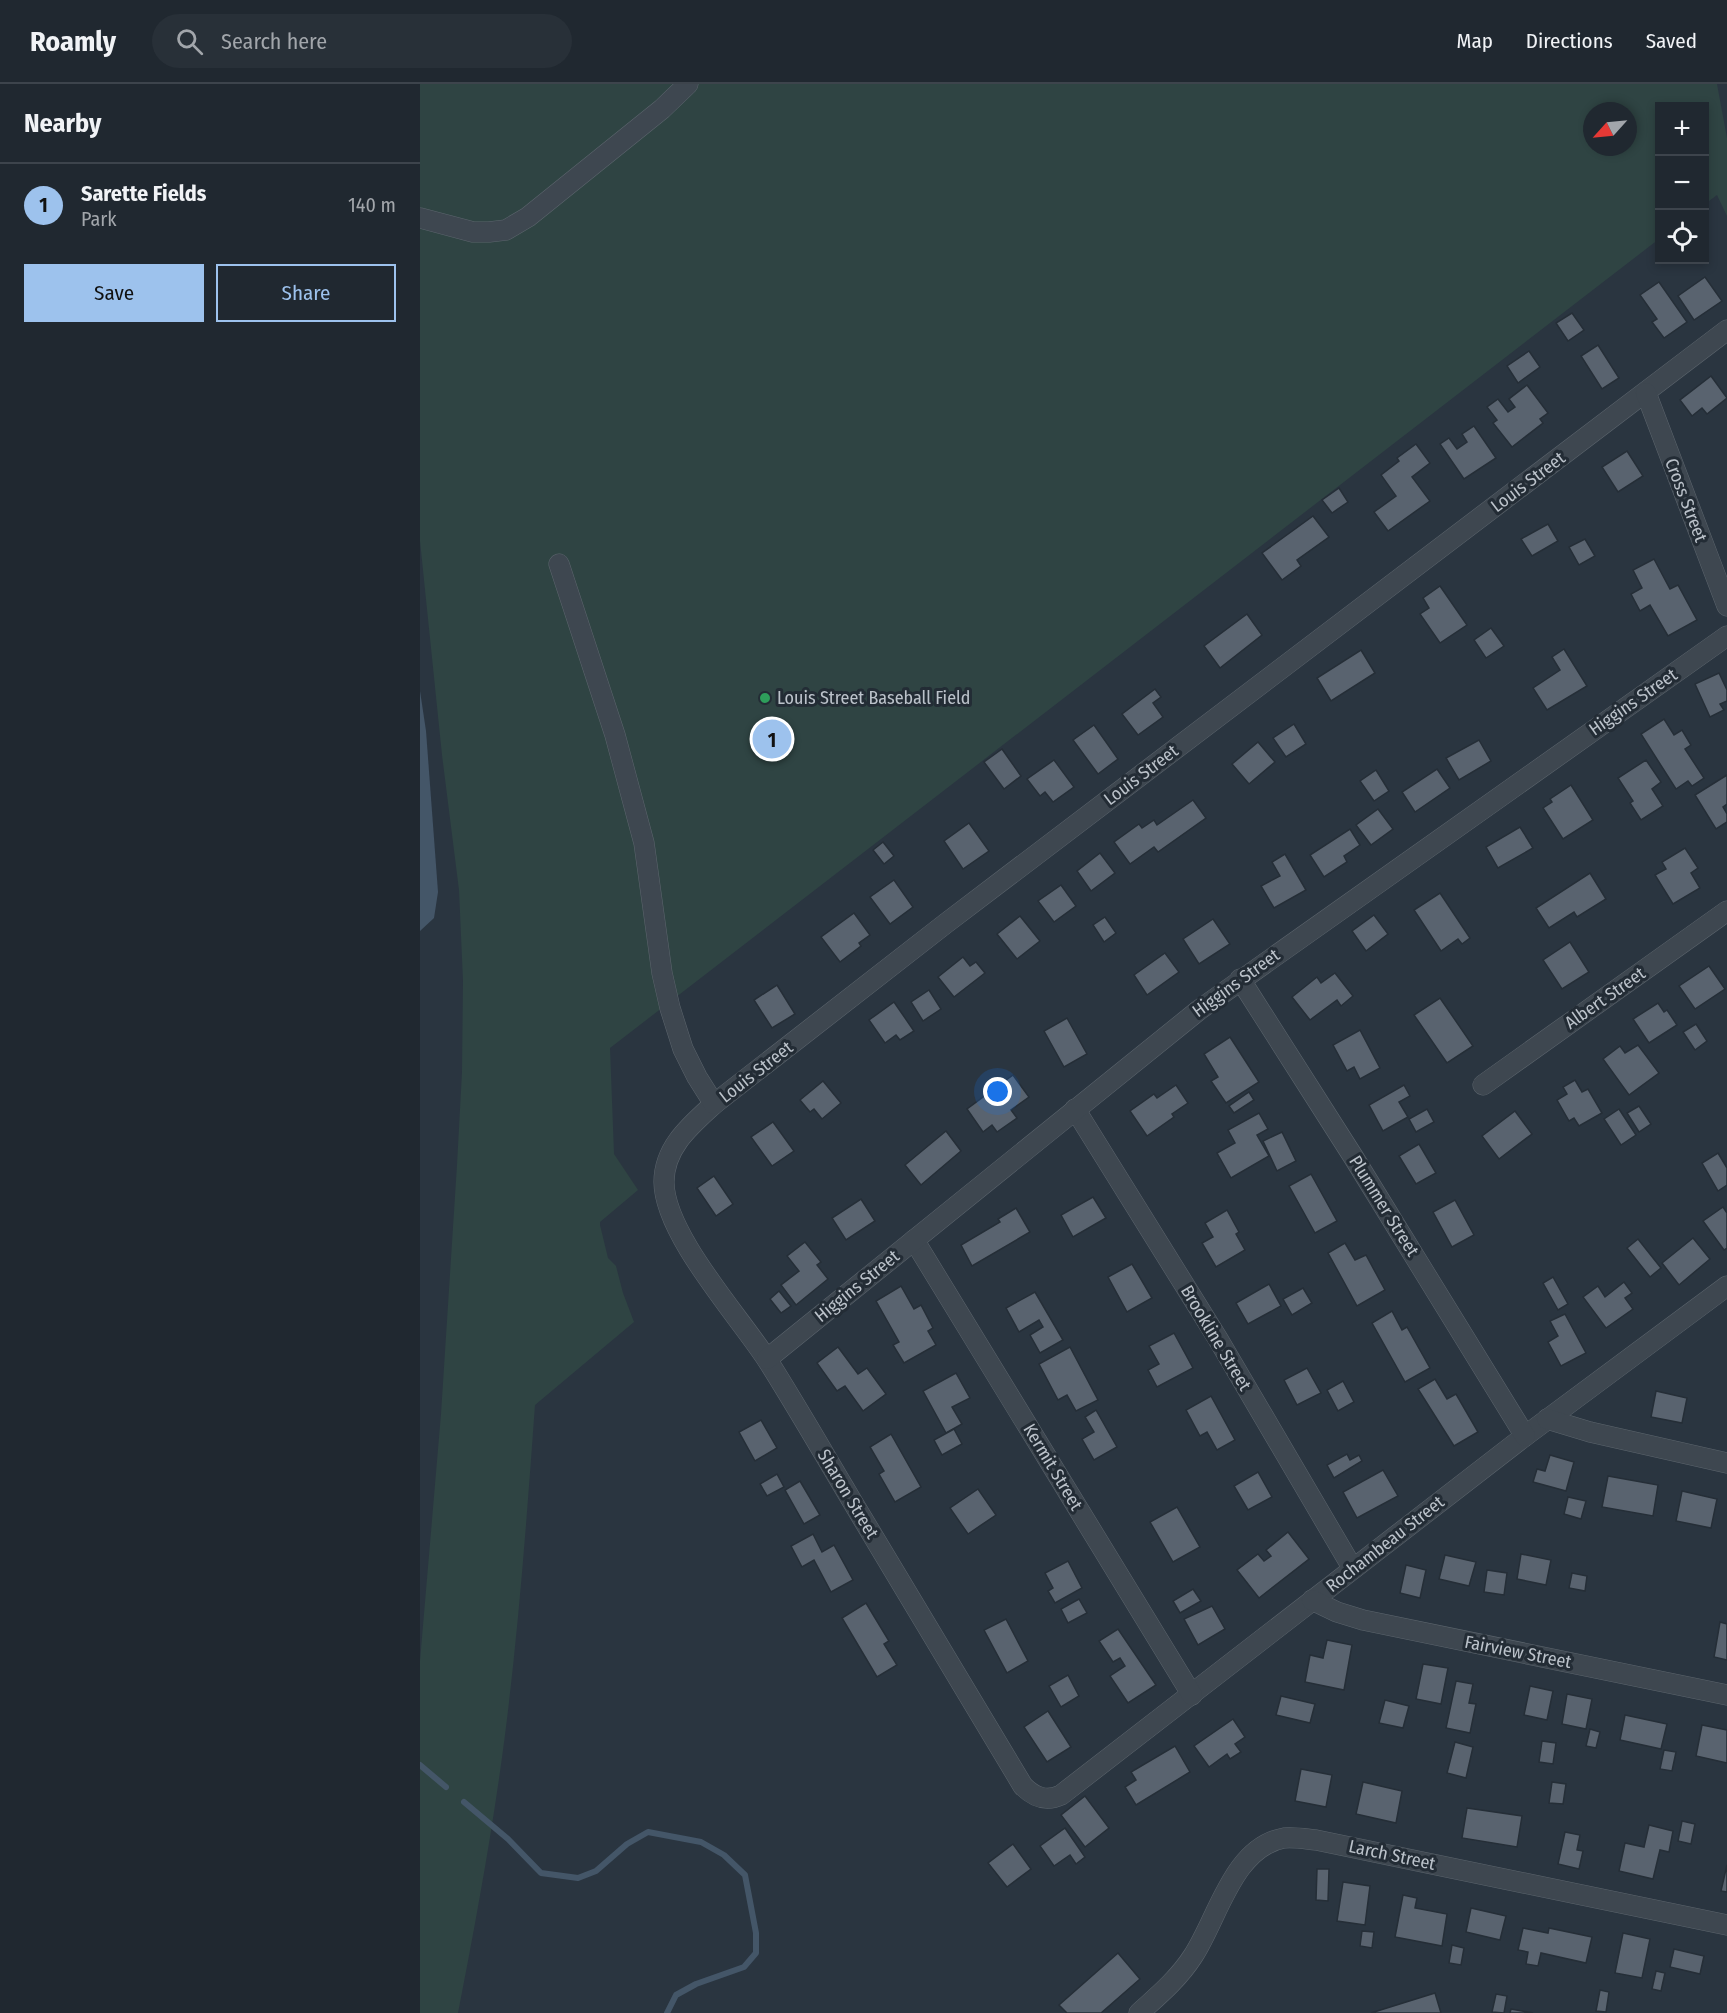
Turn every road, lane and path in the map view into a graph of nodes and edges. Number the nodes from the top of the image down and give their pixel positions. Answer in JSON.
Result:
{"nodes":[{"id":1,"x":688,"y":84,"type":"edge"},
{"id":2,"x":420,"y":218,"type":"edge"},
{"id":3,"x":1727,"y":330,"type":"edge"},
{"id":4,"x":1646,"y":393,"type":"junction"},
{"id":5,"x":559,"y":564,"type":"dead end"},
{"id":6,"x":1727,"y":606,"type":"edge"},
{"id":7,"x":1727,"y":636,"type":"edge"},
{"id":8,"x":1727,"y":911,"type":"edge"},
{"id":9,"x":1240,"y":979,"type":"junction"},
{"id":10,"x":1482,"y":1085,"type":"dead end"},
{"id":11,"x":714,"y":1104,"type":"junction"},
{"id":12,"x":1076,"y":1109,"type":"junction"},
{"id":13,"x":664,"y":1181,"type":"joint"},
{"id":14,"x":914,"y":1240,"type":"junction"},
{"id":15,"x":1727,"y":1286,"type":"edge"},
{"id":16,"x":767,"y":1359,"type":"junction"},
{"id":17,"x":1547,"y":1419,"type":"junction"},
{"id":18,"x":1525,"y":1436,"type":"junction"},
{"id":19,"x":1727,"y":1463,"type":"edge"},
{"id":20,"x":1353,"y":1569,"type":"junction"},
{"id":21,"x":1312,"y":1600,"type":"junction"},
{"id":22,"x":1192,"y":1695,"type":"junction"},
{"id":23,"x":1727,"y":1695,"type":"edge"},
{"id":24,"x":1043,"y":1799,"type":"joint"},
{"id":25,"x":1727,"y":1924,"type":"edge"},
{"id":26,"x":1139,"y":2013,"type":"edge"}],
"edges":[{"from":1,"to":2,"type":"street"},
{"from":3,"to":4,"type":"street","name":"Louis Street"},
{"from":4,"to":6,"type":"street","name":"Cross Street"},
{"from":4,"to":11,"type":"street","name":"Louis Street"},
{"from":5,"to":11,"type":"street"},
{"from":7,"to":9,"type":"street","name":"Higgins Street"},
{"from":8,"to":10,"type":"street","name":"Albert Street"},
{"from":9,"to":12,"type":"street","name":"Higgins Street"},
{"from":9,"to":18,"type":"street","name":"Plummer Street"},
{"from":11,"to":13,"type":"street","name":"Louis Street"},
{"from":12,"to":14,"type":"street","name":"Higgins Street"},
{"from":12,"to":20,"type":"street","name":"Brookline Street"},
{"from":13,"to":16,"type":"street","name":"Sharon Street"},
{"from":14,"to":16,"type":"street","name":"Higgins Street"},
{"from":14,"to":22,"type":"street","name":"Kermit Street"},
{"from":15,"to":17,"type":"street","name":"Rochambeau Street"},
{"from":16,"to":24,"type":"street","name":"Sharon Street"},
{"from":17,"to":18,"type":"street","name":"Rochambeau Street"},
{"from":17,"to":19,"type":"street"},
{"from":18,"to":20,"type":"street","name":"Rochambeau Street"},
{"from":20,"to":21,"type":"street","name":"Rochambeau Street"},
{"from":21,"to":22,"type":"street","name":"Rochambeau Street"},
{"from":21,"to":23,"type":"street","name":"Fairview Street"},
{"from":22,"to":24,"type":"street","name":"Rochambeau Street"},
{"from":25,"to":26,"type":"street","name":"Larch Street"}]}
